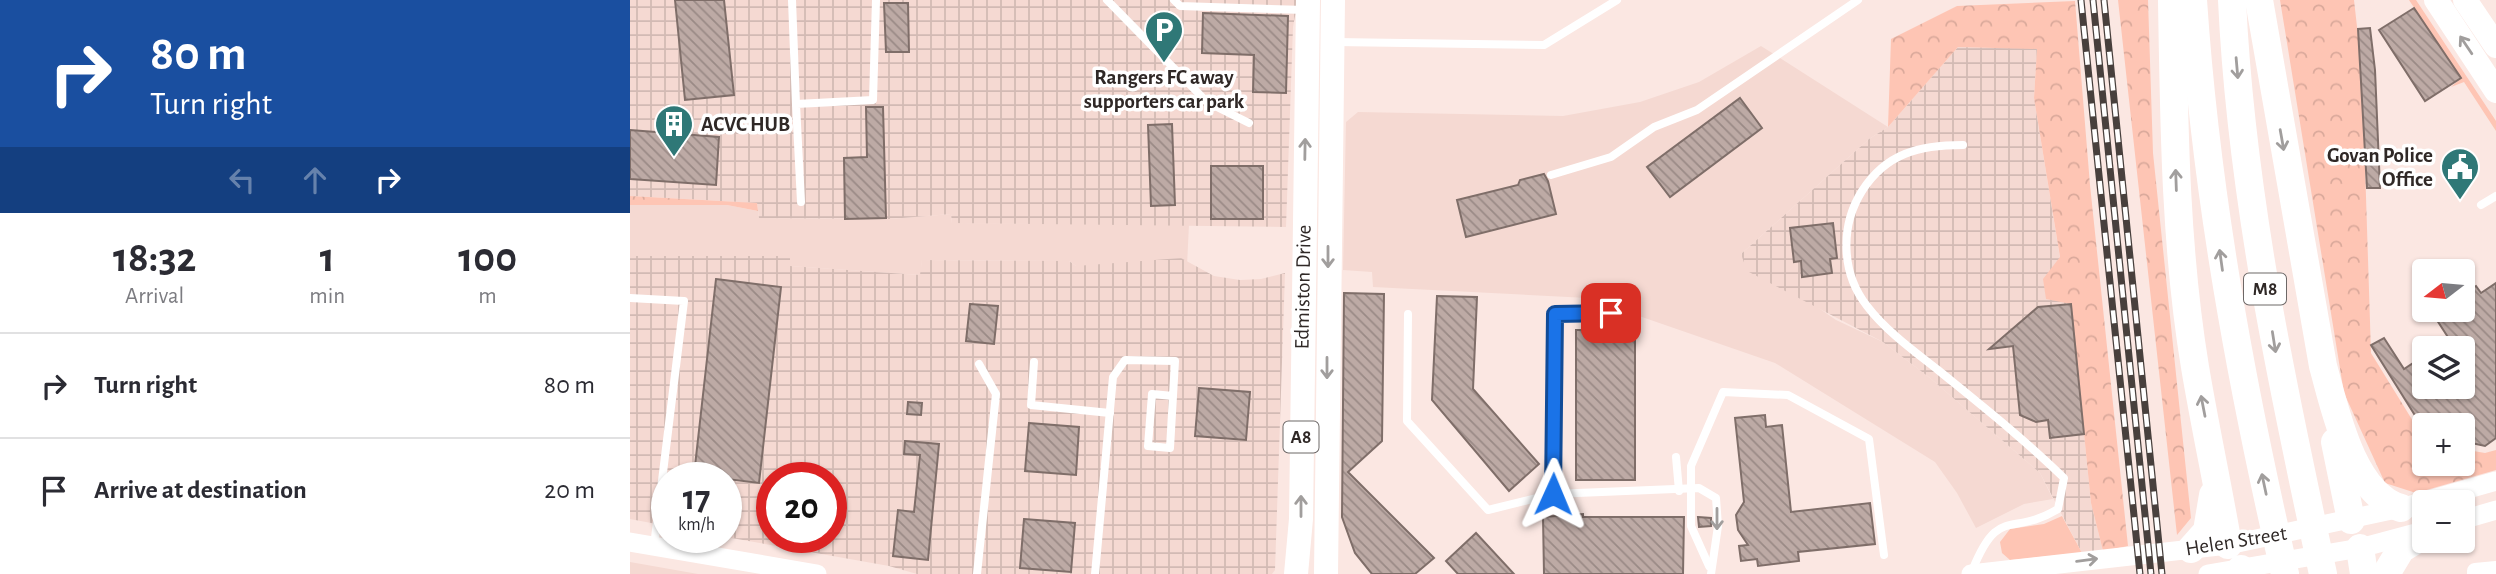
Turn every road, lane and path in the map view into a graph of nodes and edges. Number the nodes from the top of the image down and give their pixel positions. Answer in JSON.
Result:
{"nodes":[{"id":1,"x":792,"y":0,"type":"edge"},
{"id":2,"x":876,"y":0,"type":"edge"},
{"id":3,"x":1107,"y":0,"type":"edge"},
{"id":4,"x":1174,"y":0,"type":"edge"},
{"id":5,"x":1333,"y":0,"type":"edge"},
{"id":6,"x":1617,"y":0,"type":"edge"},
{"id":7,"x":1858,"y":0,"type":"edge"},
{"id":8,"x":2172,"y":0,"type":"edge"},
{"id":9,"x":2193,"y":0,"type":"edge"},
{"id":10,"x":2232,"y":0,"type":"edge"},
{"id":11,"x":2259,"y":0,"type":"edge"},
{"id":12,"x":2436,"y":0,"type":"edge"},
{"id":13,"x":2465,"y":0,"type":"edge"},
{"id":14,"x":1307,"y":5,"type":"edge"},
{"id":15,"x":1332,"y":43,"type":"junction"},
{"id":16,"x":2496,"y":46,"type":"edge"},
{"id":17,"x":2496,"y":91,"type":"edge"},
{"id":18,"x":796,"y":104,"type":"junction"},
{"id":19,"x":1249,"y":123,"type":"dead end"},
{"id":20,"x":1962,"y":145,"type":"dead end"},
{"id":21,"x":1551,"y":174,"type":"dead end"},
{"id":22,"x":2496,"y":196,"type":"edge"},
{"id":23,"x":801,"y":202,"type":"dead end"},
{"id":24,"x":2482,"y":205,"type":"dead end"},
{"id":25,"x":630,"y":298,"type":"edge"},
{"id":26,"x":1611,"y":313,"type":"dead end"},
{"id":27,"x":1408,"y":314,"type":"dead end"},
{"id":28,"x":1034,"y":362,"type":"dead end"},
{"id":29,"x":979,"y":364,"type":"dead end"},
{"id":30,"x":2323,"y":366,"type":"junction"},
{"id":31,"x":1173,"y":396,"type":"junction"},
{"id":32,"x":1110,"y":413,"type":"junction"},
{"id":33,"x":2212,"y":454,"type":"junction"},
{"id":34,"x":1676,"y":457,"type":"dead end"},
{"id":35,"x":664,"y":462,"type":"edge"},
{"id":36,"x":2496,"y":481,"type":"edge"},
{"id":37,"x":1692,"y":486,"type":"junction"},
{"id":38,"x":1679,"y":491,"type":"junction"},
{"id":39,"x":1553,"y":494,"type":"junction"},
{"id":40,"x":2401,"y":508,"type":"junction"},
{"id":41,"x":2496,"y":510,"type":"edge"},
{"id":42,"x":2475,"y":516,"type":"edge"},
{"id":43,"x":2342,"y":522,"type":"junction"},
{"id":44,"x":2412,"y":537,"type":"edge"},
{"id":45,"x":2412,"y":541,"type":"edge"},
{"id":46,"x":630,"y":542,"type":"edge"},
{"id":47,"x":651,"y":546,"type":"edge"},
{"id":48,"x":2181,"y":550,"type":"junction"},
{"id":49,"x":695,"y":553,"type":"edge"},
{"id":50,"x":1884,"y":555,"type":"dead end"},
{"id":51,"x":2252,"y":561,"type":"edge"},
{"id":52,"x":2346,"y":562,"type":"edge"},
{"id":53,"x":2496,"y":569,"type":"edge"},
{"id":54,"x":1710,"y":570,"type":"edge"},
{"id":55,"x":2475,"y":573,"type":"edge"},
{"id":56,"x":817,"y":574,"type":"edge"},
{"id":57,"x":978,"y":574,"type":"edge"},
{"id":58,"x":1095,"y":574,"type":"edge"},
{"id":59,"x":1296,"y":574,"type":"edge"},
{"id":60,"x":1326,"y":574,"type":"edge"},
{"id":61,"x":1971,"y":574,"type":"edge"},
{"id":62,"x":2208,"y":574,"type":"edge"},
{"id":63,"x":2386,"y":574,"type":"edge"}],
"edges":[{"from":1,"to":18,"type":"lane"},
{"from":2,"to":18,"type":"lane"},
{"from":3,"to":19,"type":"lane"},
{"from":4,"to":14,"type":"lane"},
{"from":5,"to":15,"type":"main road","name":"Edmiston Drive","number":"A8"},
{"from":6,"to":15,"type":"lane"},
{"from":7,"to":21,"type":"lane"},
{"from":33,"to":8,"type":"highway","one_way":true},
{"from":51,"to":9,"type":"highway","number":"M8","one_way":true},
{"from":10,"to":52,"type":"highway","number":"M8","one_way":true},
{"from":11,"to":30,"type":"highway","one_way":true},
{"from":17,"to":12,"type":"main road","one_way":true},
{"from":13,"to":16,"type":"main road"},
{"from":59,"to":14,"type":"main road","name":"Edmiston Drive","number":"A8","one_way":true},
{"from":15,"to":60,"type":"main road","name":"Edmiston Drive","number":"A8","one_way":true},
{"from":18,"to":23,"type":"lane"},
{"from":20,"to":61,"type":"lane"},
{"from":22,"to":24,"type":"lane"},
{"from":25,"to":35,"type":"lane"},
{"from":26,"to":39,"type":"lane"},
{"from":27,"to":39,"type":"lane"},
{"from":28,"to":32,"type":"lane"},
{"from":29,"to":57,"type":"lane"},
{"from":30,"to":40,"type":"highway"},
{"from":30,"to":43,"type":"highway"},
{"from":31,"to":31,"type":"lane"},
{"from":31,"to":32,"type":"lane"},
{"from":32,"to":58,"type":"lane"},
{"from":33,"to":48,"type":"highway"},
{"from":33,"to":51,"type":"highway"},
{"from":34,"to":38,"type":"lane"},
{"from":36,"to":40,"type":"street","name":"Helen Street"},
{"from":37,"to":38,"type":"lane"},
{"from":37,"to":50,"type":"lane"},
{"from":37,"to":54,"type":"lane"},
{"from":37,"to":54,"type":"lane","one_way":true},
{"from":38,"to":39,"type":"lane"},
{"from":40,"to":43,"type":"street","name":"Helen Street"},
{"from":41,"to":42,"type":"street"},
{"from":43,"to":51,"type":"street","name":"Helen Street"},
{"from":43,"to":52,"type":"street"},
{"from":44,"to":52,"type":"street","name":"Helen Street"},
{"from":45,"to":63,"type":"highway"},
{"from":46,"to":47,"type":"street"},
{"from":48,"to":51,"type":"street","name":"Helen Street"},
{"from":61,"to":48,"type":"street","name":"Helen Street","one_way":true},
{"from":49,"to":56,"type":"street"},
{"from":51,"to":52,"type":"street","name":"Helen Street"},
{"from":51,"to":62,"type":"street","name":"Helen Street"},
{"from":53,"to":55,"type":"street"}]}
